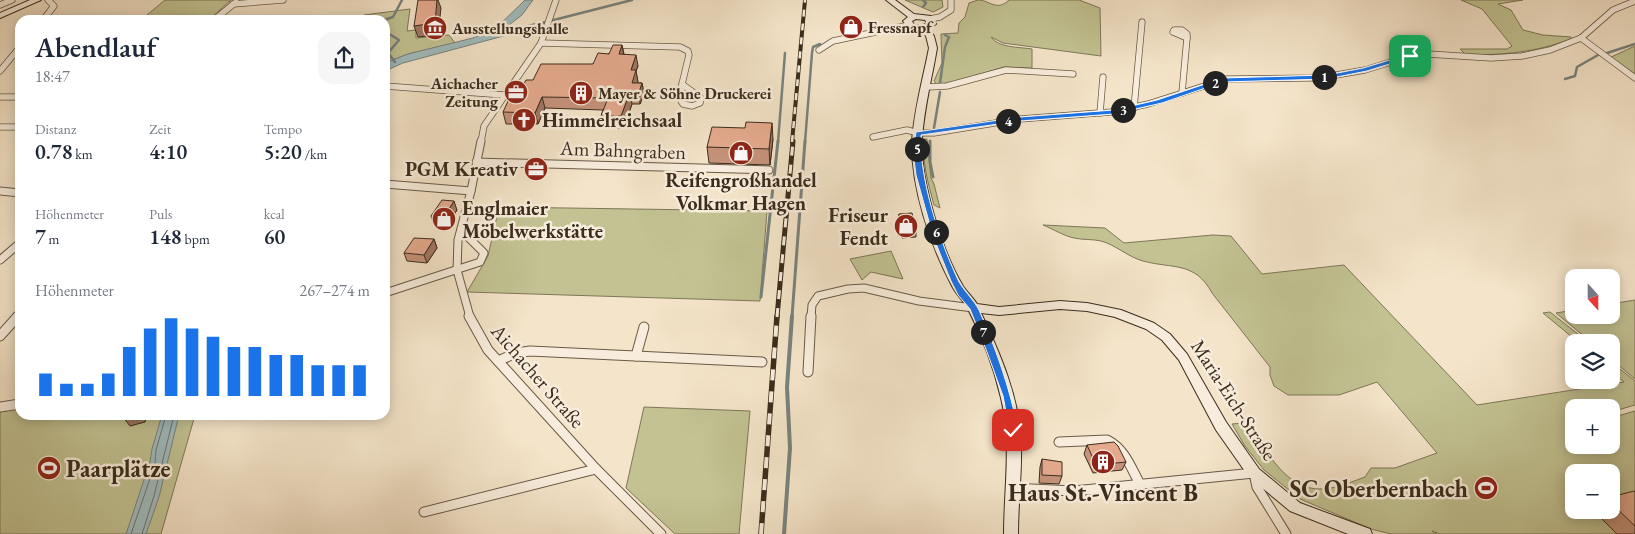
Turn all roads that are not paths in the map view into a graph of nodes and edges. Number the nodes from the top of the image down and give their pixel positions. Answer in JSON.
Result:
{"nodes":[{"id":1,"x":12,"y":0,"type":"edge"},
{"id":2,"x":37,"y":0,"type":"edge"},
{"id":3,"x":48,"y":0,"type":"edge"},
{"id":4,"x":283,"y":0,"type":"edge"},
{"id":5,"x":556,"y":0,"type":"edge"},
{"id":6,"x":890,"y":0,"type":"edge"},
{"id":7,"x":951,"y":0,"type":"edge"},
{"id":8,"x":1635,"y":1,"type":"edge"},
{"id":9,"x":236,"y":2,"type":"edge"},
{"id":10,"x":0,"y":5,"type":"edge"},
{"id":11,"x":46,"y":15,"type":"edge"},
{"id":12,"x":220,"y":15,"type":"edge"},
{"id":13,"x":0,"y":16,"type":"edge"},
{"id":14,"x":913,"y":17,"type":"junction"},
{"id":15,"x":1142,"y":22,"type":"dead end"},
{"id":16,"x":927,"y":24,"type":"junction"},
{"id":17,"x":909,"y":25,"type":"junction"},
{"id":18,"x":1187,"y":38,"type":"dead end"},
{"id":19,"x":1581,"y":38,"type":"junction"},
{"id":20,"x":541,"y":43,"type":"junction"},
{"id":21,"x":819,"y":50,"type":"dead end"},
{"id":22,"x":15,"y":53,"type":"edge"},
{"id":23,"x":0,"y":71,"type":"edge"},
{"id":24,"x":1073,"y":74,"type":"dead end"},
{"id":25,"x":1103,"y":77,"type":"dead end"},
{"id":26,"x":1635,"y":78,"type":"edge"},
{"id":27,"x":682,"y":84,"type":"dead end"},
{"id":28,"x":390,"y":86,"type":"edge"},
{"id":29,"x":927,"y":87,"type":"junction"},
{"id":30,"x":1182,"y":93,"type":"junction"},
{"id":31,"x":504,"y":95,"type":"junction"},
{"id":32,"x":0,"y":97,"type":"edge"},
{"id":33,"x":15,"y":97,"type":"edge"},
{"id":34,"x":1134,"y":108,"type":"junction"},
{"id":35,"x":1100,"y":114,"type":"junction"},
{"id":36,"x":15,"y":126,"type":"edge"},
{"id":37,"x":0,"y":127,"type":"edge"},
{"id":38,"x":918,"y":133,"type":"junction"},
{"id":39,"x":873,"y":137,"type":"dead end"},
{"id":40,"x":476,"y":162,"type":"junction"},
{"id":41,"x":769,"y":170,"type":"dead end"},
{"id":42,"x":390,"y":184,"type":"edge"},
{"id":43,"x":0,"y":191,"type":"edge"},
{"id":44,"x":15,"y":192,"type":"edge"},
{"id":45,"x":471,"y":192,"type":"junction"},
{"id":46,"x":461,"y":230,"type":"junction"},
{"id":47,"x":15,"y":247,"type":"edge"},
{"id":48,"x":0,"y":260,"type":"edge"},
{"id":49,"x":458,"y":270,"type":"junction"},
{"id":50,"x":390,"y":291,"type":"edge"},
{"id":51,"x":974,"y":308,"type":"junction"},
{"id":52,"x":15,"y":318,"type":"edge"},
{"id":53,"x":644,"y":327,"type":"dead end"},
{"id":54,"x":0,"y":336,"type":"edge"},
{"id":55,"x":636,"y":356,"type":"junction"},
{"id":56,"x":498,"y":361,"type":"junction"},
{"id":57,"x":762,"y":362,"type":"dead end"},
{"id":58,"x":808,"y":372,"type":"dead end"},
{"id":59,"x":15,"y":405,"type":"edge"},
{"id":60,"x":0,"y":407,"type":"edge"},
{"id":61,"x":1059,"y":442,"type":"dead end"},
{"id":62,"x":596,"y":469,"type":"junction"},
{"id":63,"x":1254,"y":473,"type":"junction"},
{"id":64,"x":1140,"y":484,"type":"junction"},
{"id":65,"x":1012,"y":488,"type":"junction"},
{"id":66,"x":424,"y":512,"type":"dead end"},
{"id":67,"x":661,"y":534,"type":"edge"},
{"id":68,"x":1011,"y":534,"type":"edge"},
{"id":69,"x":1286,"y":534,"type":"edge"},
{"id":70,"x":1365,"y":534,"type":"edge"}],
"edges":[{"from":1,"to":10,"type":"street"},
{"from":2,"to":13,"type":"main road"},
{"from":3,"to":11,"type":"street"},
{"from":4,"to":9,"type":"street"},
{"from":5,"to":20,"type":"street","name":"Aichacher Straße"},
{"from":6,"to":14,"type":"main road"},
{"from":7,"to":16,"type":"street"},
{"from":8,"to":19,"type":"street"},
{"from":9,"to":12,"type":"street"},
{"from":14,"to":16,"type":"main road"},
{"from":14,"to":17,"type":"main road"},
{"from":15,"to":34,"type":"street"},
{"from":16,"to":17,"type":"main road"},
{"from":16,"to":29,"type":"main road"},
{"from":17,"to":21,"type":"street"},
{"from":18,"to":30,"type":"street"},
{"from":19,"to":26,"type":"street"},
{"from":19,"to":30,"type":"street"},
{"from":20,"to":27,"type":"street"},
{"from":20,"to":31,"type":"street","name":"Aichacher Straße"},
{"from":22,"to":23,"type":"street"},
{"from":24,"to":29,"type":"street"},
{"from":25,"to":35,"type":"street"},
{"from":28,"to":31,"type":"street"},
{"from":29,"to":38,"type":"main road"},
{"from":30,"to":34,"type":"street"},
{"from":31,"to":40,"type":"street","name":"Aichacher Straße"},
{"from":32,"to":33,"type":"street"},
{"from":34,"to":35,"type":"street"},
{"from":35,"to":38,"type":"street"},
{"from":36,"to":37,"type":"street"},
{"from":38,"to":39,"type":"street"},
{"from":38,"to":51,"type":"main road"},
{"from":40,"to":41,"type":"street","name":"Am Bahngraben"},
{"from":40,"to":45,"type":"street","name":"Aichacher Straße"},
{"from":42,"to":45,"type":"street"},
{"from":43,"to":44,"type":"street"},
{"from":45,"to":46,"type":"street","name":"Aichacher Straße"},
{"from":46,"to":49,"type":"street","name":"Aichacher Straße"},
{"from":46,"to":49,"type":"street"},
{"from":47,"to":48,"type":"street"},
{"from":49,"to":50,"type":"street"},
{"from":49,"to":56,"type":"street","name":"Aichacher Straße"},
{"from":51,"to":58,"type":"street"},
{"from":51,"to":63,"type":"main road","name":"Maria-Eich-Straße"},
{"from":51,"to":65,"type":"main road"},
{"from":52,"to":54,"type":"street"},
{"from":53,"to":55,"type":"street"},
{"from":55,"to":56,"type":"street"},
{"from":55,"to":57,"type":"street"},
{"from":56,"to":62,"type":"street","name":"Aichacher Straße"},
{"from":59,"to":60,"type":"street"},
{"from":61,"to":64,"type":"street"},
{"from":62,"to":66,"type":"street"},
{"from":62,"to":67,"type":"street","name":"Aichacher Straße"},
{"from":63,"to":64,"type":"street"},
{"from":63,"to":69,"type":"street"},
{"from":63,"to":70,"type":"main road","name":"Maria-Eich-Straße"},
{"from":64,"to":65,"type":"street"},
{"from":65,"to":68,"type":"main road"}]}
